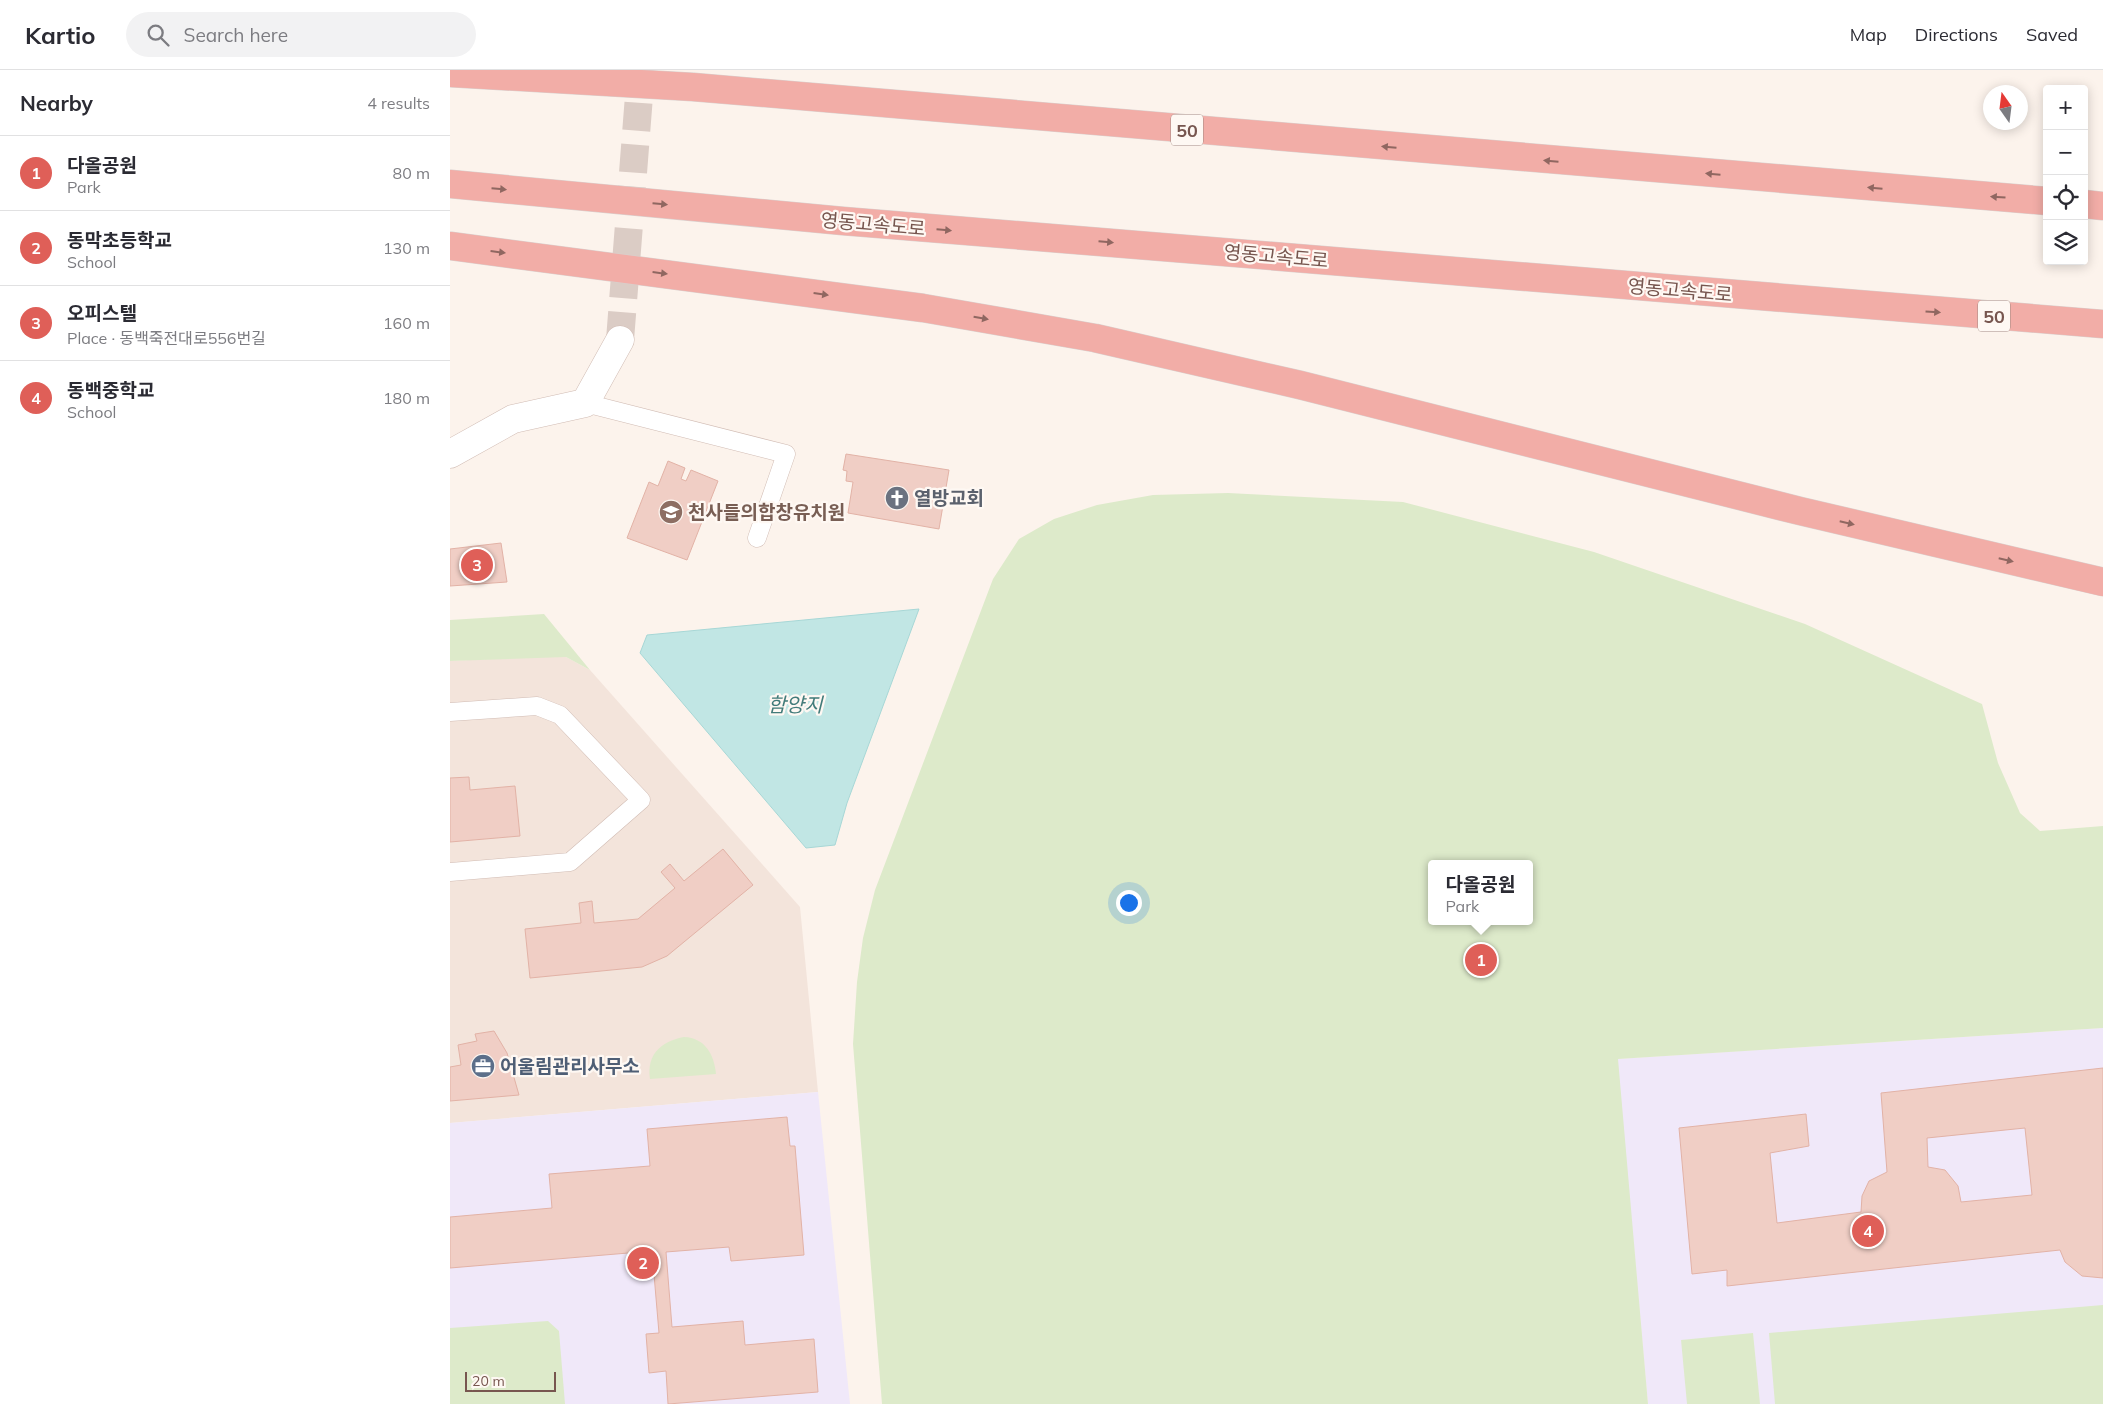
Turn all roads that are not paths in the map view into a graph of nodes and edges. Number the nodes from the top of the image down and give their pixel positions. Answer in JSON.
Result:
{"nodes":[{"id":1,"x":450,"y":73,"type":"edge"},
{"id":2,"x":450,"y":184,"type":"edge"},
{"id":3,"x":2043,"y":201,"type":"edge"},
{"id":4,"x":2088,"y":204,"type":"edge"},
{"id":5,"x":2103,"y":206,"type":"edge"},
{"id":6,"x":450,"y":246,"type":"edge"},
{"id":7,"x":2103,"y":324,"type":"edge"},
{"id":8,"x":620,"y":340,"type":"tunnel mouth"},
{"id":9,"x":585,"y":403,"type":"junction"},
{"id":10,"x":450,"y":454,"type":"edge"},
{"id":11,"x":757,"y":538,"type":"dead end"},
{"id":12,"x":2103,"y":582,"type":"edge"},
{"id":13,"x":450,"y":712,"type":"edge"},
{"id":14,"x":450,"y":872,"type":"edge"}],
"edges":[{"from":3,"to":1,"type":"highway","number":"50","one_way":true},
{"from":2,"to":7,"type":"highway","name":"영동고속도로","number":"50","one_way":true},
{"from":4,"to":5,"type":"highway"},
{"from":6,"to":12,"type":"highway","one_way":true},
{"from":8,"to":9,"type":"street"},
{"from":9,"to":10,"type":"street"},
{"from":9,"to":11,"type":"lane"},
{"from":13,"to":14,"type":"lane"}]}
